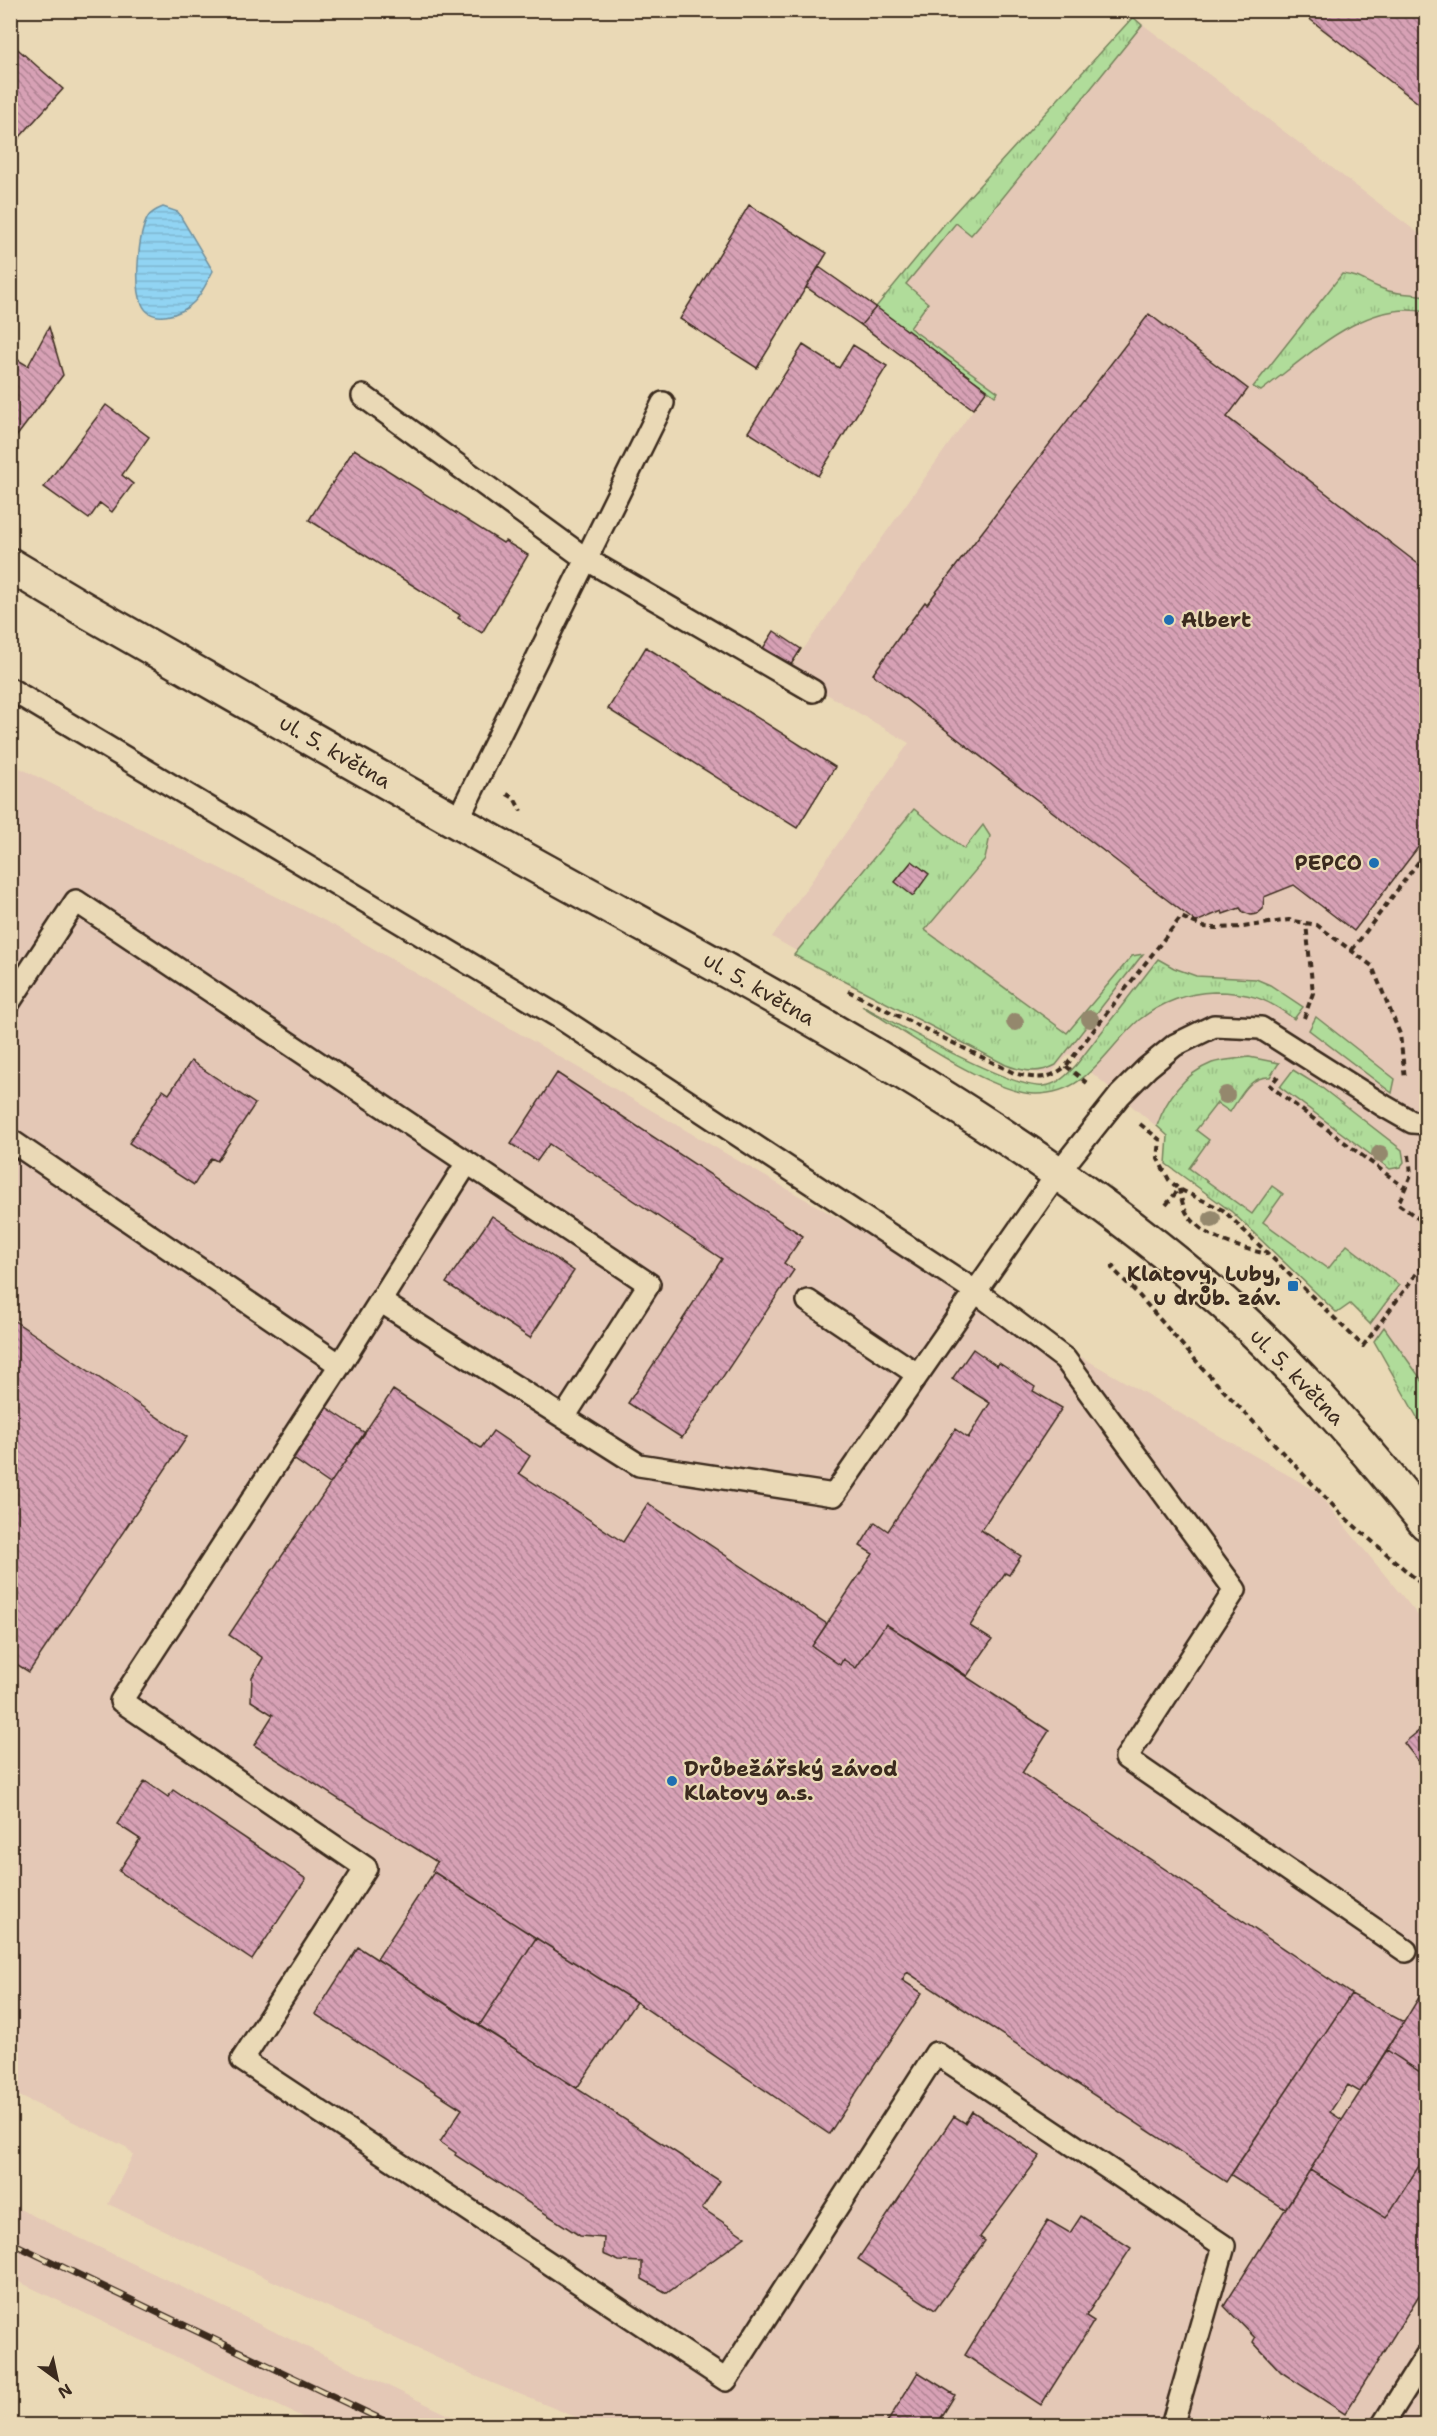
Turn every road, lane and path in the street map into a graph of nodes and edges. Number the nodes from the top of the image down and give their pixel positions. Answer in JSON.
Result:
{"nodes":[{"id":1,"x":363,"y":396,"type":"dead end"},
{"id":2,"x":663,"y":403,"type":"dead end"},
{"id":3,"x":586,"y":559,"type":"junction"},
{"id":4,"x":10,"y":564,"type":"edge"},
{"id":5,"x":10,"y":689,"type":"edge"},
{"id":6,"x":813,"y":691,"type":"dead end"},
{"id":7,"x":457,"y":821,"type":"junction"},
{"id":8,"x":1426,"y":852,"type":"edge"},
{"id":9,"x":1352,"y":950,"type":"dead end"},
{"id":10,"x":10,"y":1001,"type":"edge"},
{"id":11,"x":1066,"y":1066,"type":"dead end"},
{"id":12,"x":1114,"y":1104,"type":"junction"},
{"id":13,"x":1426,"y":1123,"type":"edge"},
{"id":14,"x":10,"y":1140,"type":"edge"},
{"id":15,"x":467,"y":1163,"type":"junction"},
{"id":16,"x":1058,"y":1173,"type":"junction"},
{"id":17,"x":1179,"y":1189,"type":"junction"},
{"id":18,"x":1141,"y":1236,"type":"junction"},
{"id":19,"x":1268,"y":1254,"type":"junction"},
{"id":20,"x":1426,"y":1261,"type":"edge"},
{"id":21,"x":975,"y":1291,"type":"junction"},
{"id":22,"x":380,"y":1301,"type":"junction"},
{"id":23,"x":808,"y":1301,"type":"dead end"},
{"id":24,"x":340,"y":1365,"type":"junction"},
{"id":25,"x":917,"y":1374,"type":"junction"},
{"id":26,"x":564,"y":1417,"type":"junction"},
{"id":27,"x":1426,"y":1523,"type":"edge"},
{"id":28,"x":1426,"y":1588,"type":"edge"},
{"id":29,"x":1406,"y":1951,"type":"dead end"},
{"id":30,"x":1426,"y":2356,"type":"edge"},
{"id":31,"x":1172,"y":2426,"type":"edge"},
{"id":32,"x":1382,"y":2426,"type":"edge"}],
"edges":[{"from":1,"to":3,"type":"lane"},
{"from":2,"to":3,"type":"lane"},
{"from":3,"to":6,"type":"lane"},
{"from":3,"to":7,"type":"lane"},
{"from":4,"to":7,"type":"street","name":"ul. 5. května"},
{"from":5,"to":21,"type":"lane"},
{"from":7,"to":16,"type":"street","name":"ul. 5. května"},
{"from":8,"to":9,"type":"path"},
{"from":10,"to":15,"type":"lane"},
{"from":11,"to":12,"type":"path"},
{"from":12,"to":13,"type":"lane"},
{"from":12,"to":16,"type":"lane"},
{"from":12,"to":17,"type":"path"},
{"from":14,"to":24,"type":"lane"},
{"from":15,"to":22,"type":"lane"},
{"from":15,"to":26,"type":"lane"},
{"from":16,"to":18,"type":"street","name":"ul. 5. května"},
{"from":16,"to":21,"type":"lane"},
{"from":17,"to":18,"type":"path"},
{"from":17,"to":19,"type":"path"},
{"from":17,"to":19,"type":"path"},
{"from":18,"to":27,"type":"street","name":"ul. 5. května"},
{"from":18,"to":28,"type":"path"},
{"from":19,"to":20,"type":"path"},
{"from":21,"to":25,"type":"lane"},
{"from":21,"to":29,"type":"lane"},
{"from":22,"to":24,"type":"lane"},
{"from":22,"to":26,"type":"lane"},
{"from":23,"to":25,"type":"lane"},
{"from":24,"to":31,"type":"lane"},
{"from":25,"to":26,"type":"lane"},
{"from":30,"to":32,"type":"lane"}]}
